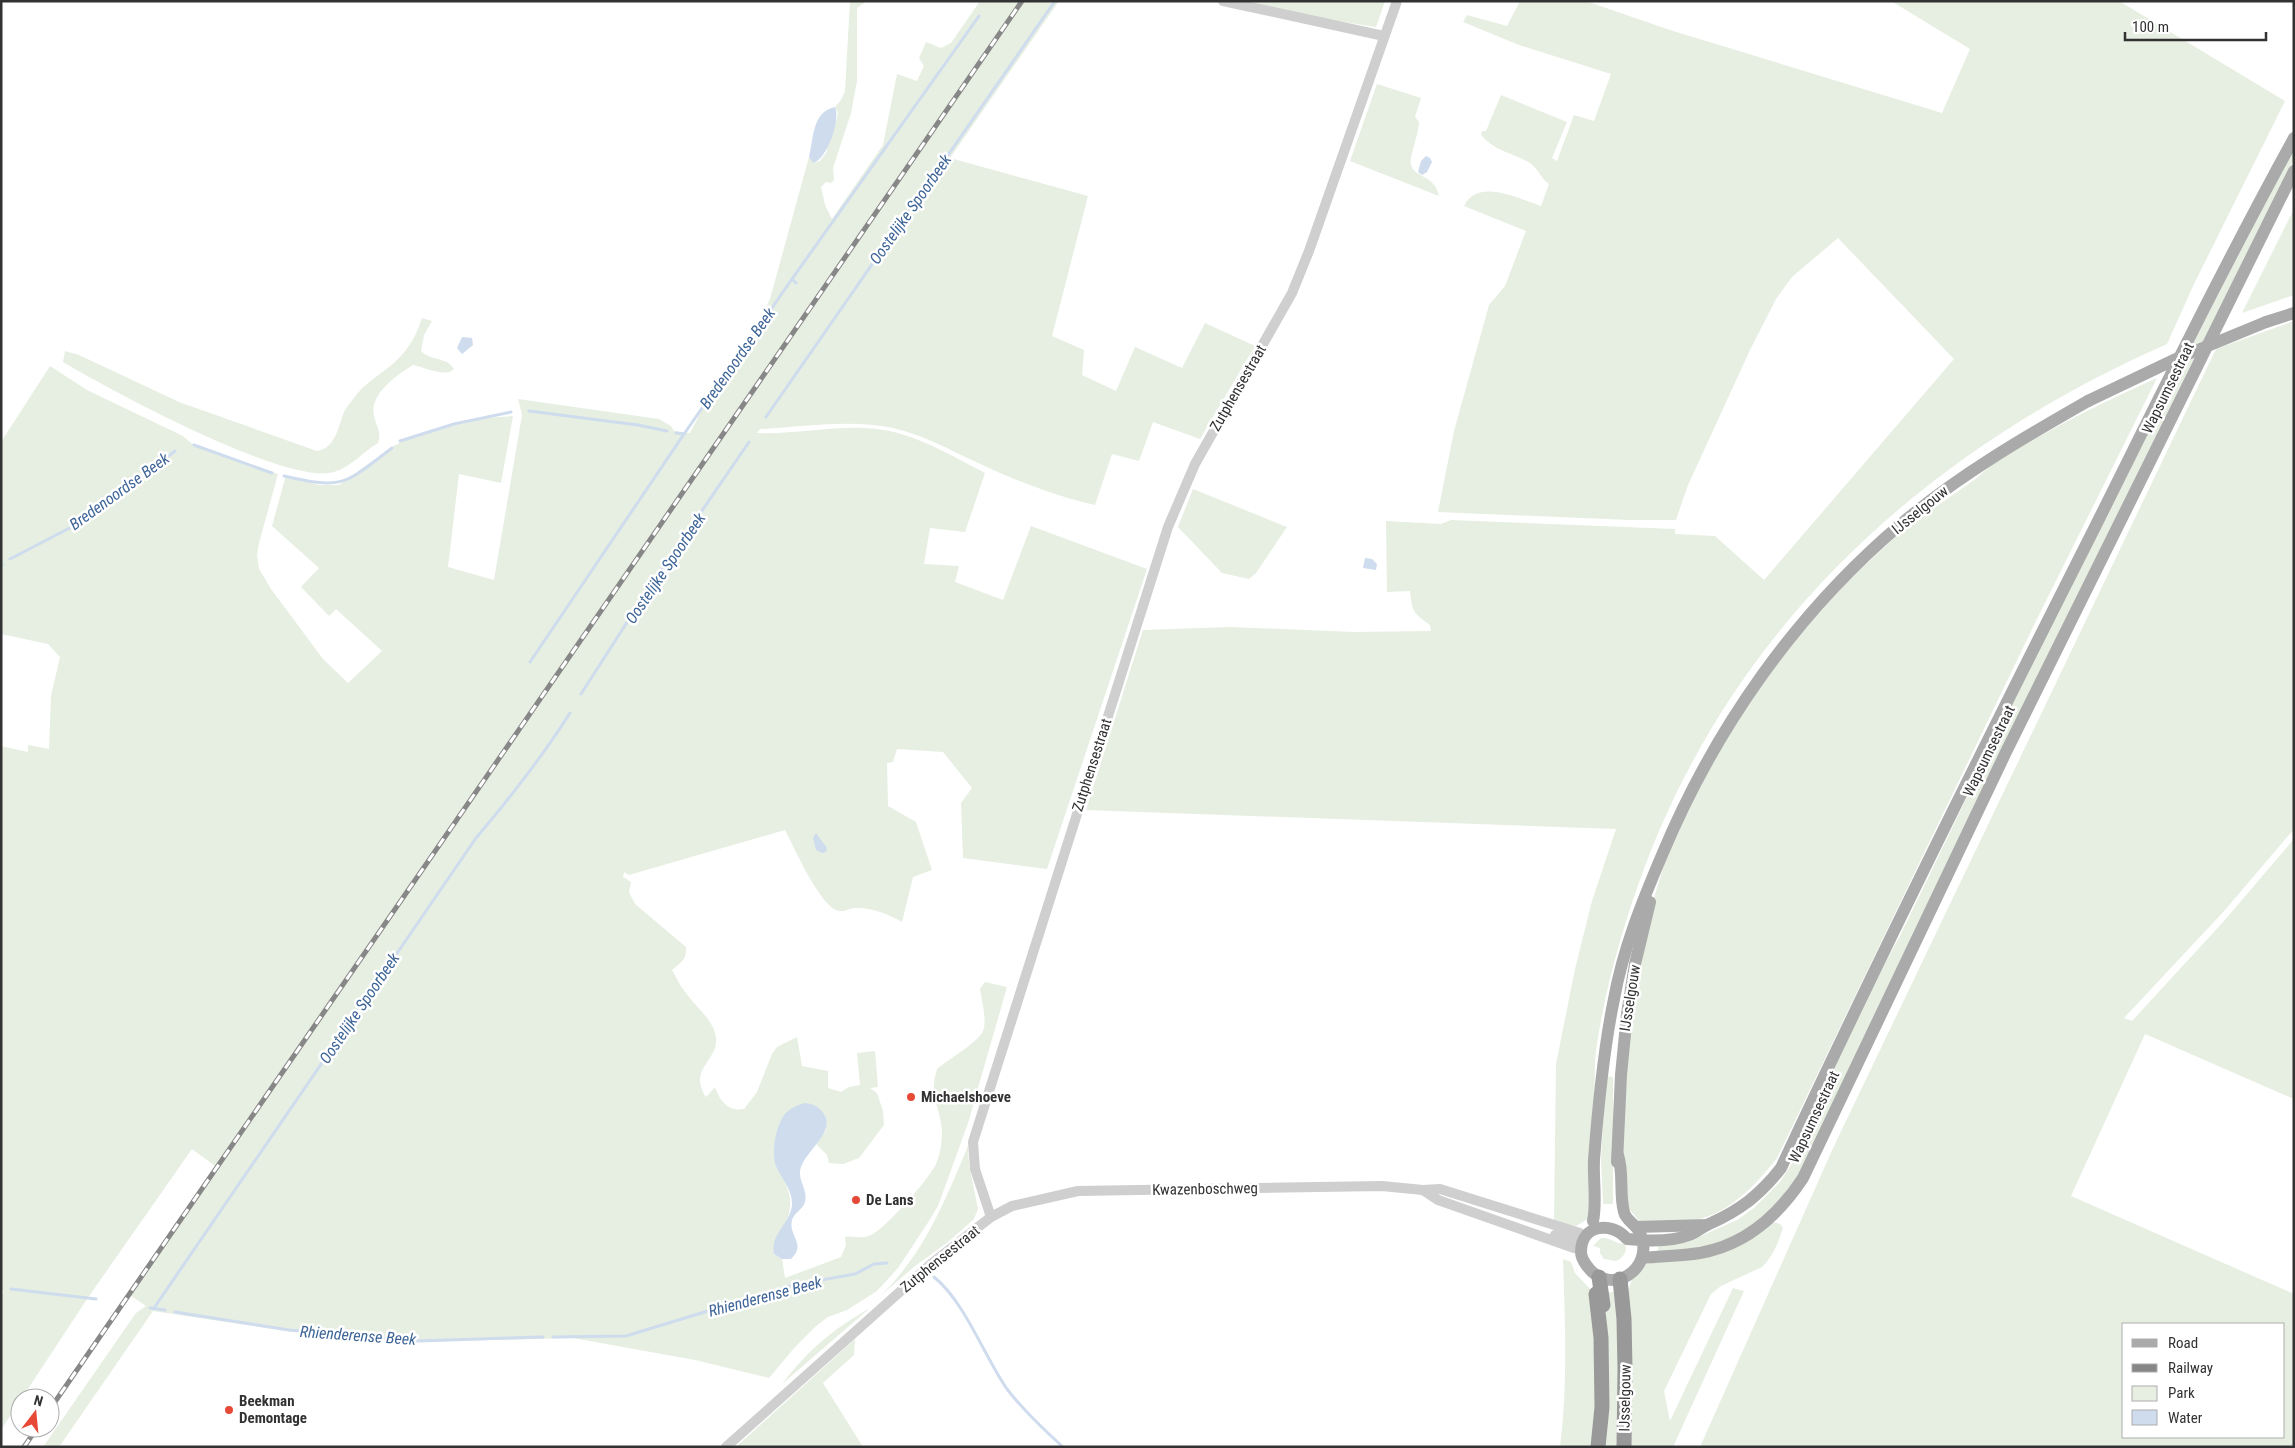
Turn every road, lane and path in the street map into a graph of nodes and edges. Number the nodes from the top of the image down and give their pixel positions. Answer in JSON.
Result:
{"nodes":[{"id":1,"x":1223,"y":1,"type":"edge"},
{"id":2,"x":1396,"y":1,"type":"edge"},
{"id":3,"x":1384,"y":36,"type":"junction"},
{"id":4,"x":2294,"y":138,"type":"edge"},
{"id":5,"x":2294,"y":171,"type":"edge"},
{"id":6,"x":2294,"y":313,"type":"edge"},
{"id":7,"x":1666,"y":845,"type":"junction"},
{"id":8,"x":1423,"y":1190,"type":"junction"},
{"id":9,"x":991,"y":1217,"type":"junction"},
{"id":10,"x":1623,"y":1218,"type":"junction"},
{"id":11,"x":1597,"y":1223,"type":"junction"},
{"id":12,"x":1638,"y":1235,"type":"junction"},
{"id":13,"x":1578,"y":1246,"type":"junction"},
{"id":14,"x":1642,"y":1258,"type":"junction"},
{"id":15,"x":1622,"y":1276,"type":"junction"},
{"id":16,"x":1599,"y":1277,"type":"junction"},
{"id":17,"x":1596,"y":1294,"type":"joint"},
{"id":18,"x":1600,"y":1331,"type":"junction"},
{"id":19,"x":726,"y":1447,"type":"edge"},
{"id":20,"x":1598,"y":1447,"type":"edge"},
{"id":21,"x":1624,"y":1447,"type":"edge"}],
"edges":[{"from":1,"to":3,"type":"street"},
{"from":2,"to":3,"type":"street","name":"Zutphensestraat"},
{"from":3,"to":9,"type":"street","name":"Zutphensestraat"},
{"from":4,"to":12,"type":"main road","name":"Wapsumsestraat"},
{"from":5,"to":14,"type":"main road","name":"Wapsumsestraat"},
{"from":6,"to":7,"type":"main road","name":"IJsselgouw","bridge":true},
{"from":7,"to":10,"type":"main road","name":"IJsselgouw"},
{"from":7,"to":11,"type":"main road","name":"IJsselgouw"},
{"from":8,"to":9,"type":"street","name":"Kwazenboschweg"},
{"from":8,"to":13,"type":"street","name":"Kwazenboschweg"},
{"from":8,"to":13,"type":"street","name":"Kwazenboschweg"},
{"from":9,"to":19,"type":"street","name":"Zutphensestraat"},
{"from":10,"to":11,"type":"main road"},
{"from":10,"to":12,"type":"main road"},
{"from":11,"to":12,"type":"main road"},
{"from":11,"to":13,"type":"main road"},
{"from":12,"to":14,"type":"main road"},
{"from":12,"to":15,"type":"main road"},
{"from":13,"to":15,"type":"main road"},
{"from":13,"to":16,"type":"main road"},
{"from":13,"to":17,"type":"main road"},
{"from":14,"to":15,"type":"main road"},
{"from":15,"to":16,"type":"main road"},
{"from":15,"to":21,"type":"highway","name":"IJsselgouw"},
{"from":16,"to":18,"type":"highway","name":"IJsselgouw"},
{"from":17,"to":18,"type":"highway","name":"IJsselgouw"},
{"from":18,"to":20,"type":"highway","name":"IJsselgouw"}]}
